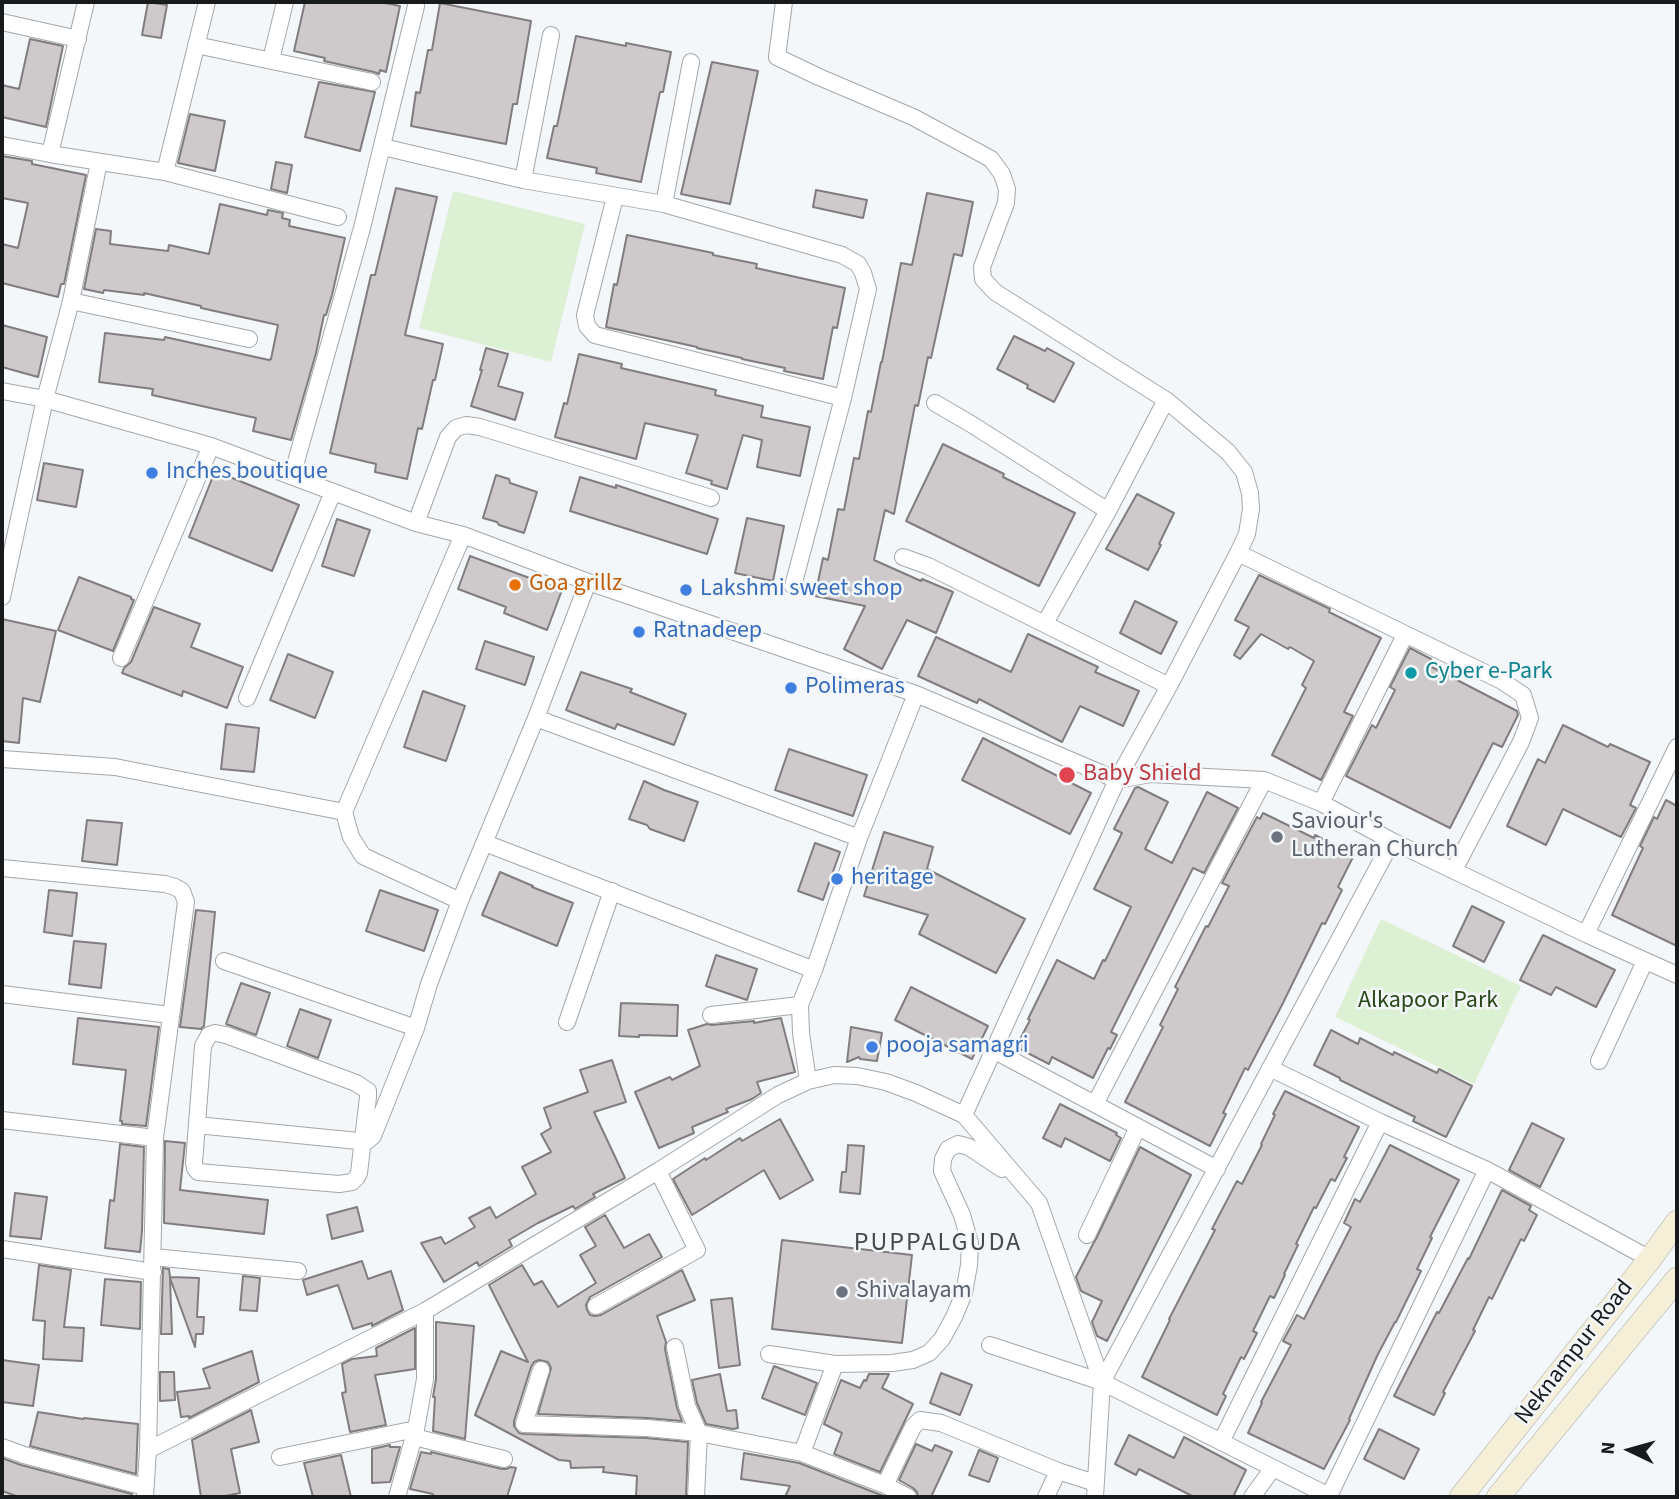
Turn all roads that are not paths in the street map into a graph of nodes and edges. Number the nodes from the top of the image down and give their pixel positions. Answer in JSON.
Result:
{"nodes":[{"id":1,"x":86,"y":2,"type":"edge"},
{"id":2,"x":207,"y":2,"type":"edge"},
{"id":3,"x":285,"y":2,"type":"edge"},
{"id":4,"x":784,"y":2,"type":"edge"},
{"id":5,"x":416,"y":6,"type":"dead end"},
{"id":6,"x":2,"y":22,"type":"edge"},
{"id":7,"x":551,"y":34,"type":"dead end"},
{"id":8,"x":78,"y":39,"type":"junction"},
{"id":9,"x":196,"y":45,"type":"junction"},
{"id":10,"x":271,"y":60,"type":"junction"},
{"id":11,"x":691,"y":62,"type":"dead end"},
{"id":12,"x":372,"y":82,"type":"dead end"},
{"id":13,"x":2,"y":145,"type":"edge"},
{"id":14,"x":383,"y":147,"type":"junction"},
{"id":15,"x":50,"y":154,"type":"junction"},
{"id":16,"x":99,"y":162,"type":"junction"},
{"id":17,"x":165,"y":172,"type":"junction"},
{"id":18,"x":523,"y":180,"type":"junction"},
{"id":19,"x":615,"y":197,"type":"junction"},
{"id":20,"x":664,"y":204,"type":"junction"},
{"id":21,"x":338,"y":217,"type":"dead end"},
{"id":22,"x":71,"y":301,"type":"junction"},
{"id":23,"x":249,"y":339,"type":"dead end"},
{"id":24,"x":2,"y":391,"type":"edge"},
{"id":25,"x":843,"y":398,"type":"junction"},
{"id":26,"x":45,"y":399,"type":"junction"},
{"id":27,"x":1166,"y":400,"type":"junction"},
{"id":28,"x":935,"y":403,"type":"dead end"},
{"id":29,"x":211,"y":446,"type":"junction"},
{"id":30,"x":292,"y":476,"type":"junction"},
{"id":31,"x":333,"y":492,"type":"junction"},
{"id":32,"x":711,"y":498,"type":"dead end"},
{"id":33,"x":1108,"y":511,"type":"junction"},
{"id":34,"x":416,"y":523,"type":"junction"},
{"id":35,"x":463,"y":535,"type":"junction"},
{"id":36,"x":1238,"y":553,"type":"junction"},
{"id":37,"x":903,"y":557,"type":"dead end"},
{"id":38,"x":588,"y":582,"type":"junction"},
{"id":39,"x":793,"y":586,"type":"dead end"},
{"id":40,"x":2,"y":597,"type":"edge"},
{"id":41,"x":1045,"y":623,"type":"junction"},
{"id":42,"x":1405,"y":635,"type":"junction"},
{"id":43,"x":121,"y":657,"type":"dead end"},
{"id":44,"x":1169,"y":685,"type":"junction"},
{"id":45,"x":916,"y":694,"type":"junction"},
{"id":46,"x":247,"y":698,"type":"dead end"},
{"id":47,"x":536,"y":718,"type":"junction"},
{"id":48,"x":1677,"y":747,"type":"edge"},
{"id":49,"x":2,"y":758,"type":"edge"},
{"id":50,"x":1117,"y":780,"type":"junction"},
{"id":51,"x":1264,"y":780,"type":"junction"},
{"id":52,"x":1321,"y":803,"type":"junction"},
{"id":53,"x":344,"y":812,"type":"junction"},
{"id":54,"x":859,"y":838,"type":"junction"},
{"id":55,"x":1392,"y":841,"type":"junction"},
{"id":56,"x":485,"y":843,"type":"junction"},
{"id":57,"x":2,"y":868,"type":"edge"},
{"id":58,"x":1454,"y":870,"type":"junction"},
{"id":59,"x":612,"y":891,"type":"junction"},
{"id":60,"x":460,"y":901,"type":"junction"},
{"id":61,"x":1586,"y":934,"type":"junction"},
{"id":62,"x":224,"y":961,"type":"dead end"},
{"id":63,"x":1645,"y":961,"type":"junction"},
{"id":64,"x":814,"y":970,"type":"junction"},
{"id":65,"x":1677,"y":975,"type":"edge"},
{"id":66,"x":2,"y":994,"type":"edge"},
{"id":67,"x":800,"y":1005,"type":"junction"},
{"id":68,"x":711,"y":1015,"type":"dead end"},
{"id":69,"x":170,"y":1016,"type":"junction"},
{"id":70,"x":568,"y":1022,"type":"dead end"},
{"id":71,"x":416,"y":1028,"type":"junction"},
{"id":72,"x":993,"y":1050,"type":"junction"},
{"id":73,"x":1599,"y":1060,"type":"dead end"},
{"id":74,"x":1270,"y":1068,"type":"junction"},
{"id":75,"x":808,"y":1081,"type":"junction"},
{"id":76,"x":1095,"y":1104,"type":"junction"},
{"id":77,"x":964,"y":1115,"type":"junction"},
{"id":78,"x":2,"y":1120,"type":"edge"},
{"id":79,"x":1380,"y":1122,"type":"junction"},
{"id":80,"x":197,"y":1125,"type":"junction"},
{"id":81,"x":1138,"y":1127,"type":"junction"},
{"id":82,"x":155,"y":1138,"type":"junction"},
{"id":83,"x":363,"y":1141,"type":"junction"},
{"id":84,"x":1217,"y":1170,"type":"junction"},
{"id":85,"x":1487,"y":1170,"type":"junction"},
{"id":86,"x":658,"y":1171,"type":"junction"},
{"id":87,"x":1021,"y":1182,"type":"junction"},
{"id":88,"x":1677,"y":1222,"type":"edge"},
{"id":89,"x":1087,"y":1236,"type":"dead end"},
{"id":90,"x":2,"y":1249,"type":"edge"},
{"id":91,"x":1650,"y":1259,"type":"junction"},
{"id":92,"x":153,"y":1265,"type":"junction"},
{"id":93,"x":298,"y":1271,"type":"dead end"},
{"id":94,"x":1677,"y":1279,"type":"edge"},
{"id":95,"x":596,"y":1306,"type":"dead end"},
{"id":96,"x":425,"y":1311,"type":"junction"},
{"id":97,"x":990,"y":1345,"type":"dead end"},
{"id":98,"x":675,"y":1347,"type":"dead end"},
{"id":99,"x":769,"y":1354,"type":"dead end"},
{"id":100,"x":835,"y":1363,"type":"junction"},
{"id":101,"x":541,"y":1370,"type":"dead end"},
{"id":102,"x":1102,"y":1382,"type":"junction"},
{"id":103,"x":415,"y":1433,"type":"junction"},
{"id":104,"x":699,"y":1433,"type":"junction"},
{"id":105,"x":1221,"y":1442,"type":"junction"},
{"id":106,"x":2,"y":1447,"type":"edge"},
{"id":107,"x":148,"y":1450,"type":"junction"},
{"id":108,"x":802,"y":1453,"type":"junction"},
{"id":109,"x":280,"y":1457,"type":"dead end"},
{"id":110,"x":504,"y":1459,"type":"dead end"},
{"id":111,"x":1273,"y":1468,"type":"junction"},
{"id":112,"x":1058,"y":1471,"type":"junction"},
{"id":113,"x":885,"y":1485,"type":"junction"},
{"id":114,"x":1095,"y":1490,"type":"edge"},
{"id":115,"x":145,"y":1492,"type":"edge"},
{"id":116,"x":1474,"y":1493,"type":"edge"},
{"id":117,"x":397,"y":1497,"type":"edge"},
{"id":118,"x":696,"y":1497,"type":"edge"},
{"id":119,"x":908,"y":1497,"type":"edge"},
{"id":120,"x":1046,"y":1497,"type":"edge"},
{"id":121,"x":1252,"y":1497,"type":"edge"},
{"id":122,"x":1330,"y":1497,"type":"edge"},
{"id":123,"x":1498,"y":1497,"type":"edge"}],
"edges":[{"from":1,"to":8,"type":"street"},
{"from":2,"to":9,"type":"street"},
{"from":3,"to":10,"type":"street"},
{"from":4,"to":27,"type":"street"},
{"from":5,"to":14,"type":"street"},
{"from":6,"to":8,"type":"street"},
{"from":7,"to":18,"type":"street"},
{"from":8,"to":15,"type":"street"},
{"from":9,"to":10,"type":"street"},
{"from":9,"to":17,"type":"street"},
{"from":10,"to":12,"type":"street"},
{"from":11,"to":20,"type":"street"},
{"from":13,"to":15,"type":"street"},
{"from":14,"to":18,"type":"street"},
{"from":14,"to":30,"type":"street"},
{"from":15,"to":16,"type":"street"},
{"from":16,"to":17,"type":"street"},
{"from":16,"to":22,"type":"street"},
{"from":17,"to":21,"type":"street"},
{"from":18,"to":19,"type":"street"},
{"from":19,"to":20,"type":"street"},
{"from":19,"to":25,"type":"street"},
{"from":20,"to":25,"type":"street"},
{"from":22,"to":23,"type":"street"},
{"from":22,"to":26,"type":"street"},
{"from":24,"to":26,"type":"street"},
{"from":25,"to":39,"type":"street"},
{"from":26,"to":29,"type":"street"},
{"from":26,"to":40,"type":"street"},
{"from":27,"to":33,"type":"street"},
{"from":27,"to":36,"type":"street"},
{"from":28,"to":33,"type":"street"},
{"from":29,"to":30,"type":"street"},
{"from":29,"to":43,"type":"street"},
{"from":30,"to":31,"type":"street"},
{"from":31,"to":34,"type":"street"},
{"from":31,"to":46,"type":"street"},
{"from":32,"to":34,"type":"street"},
{"from":33,"to":41,"type":"street"},
{"from":34,"to":35,"type":"street"},
{"from":35,"to":38,"type":"street"},
{"from":35,"to":53,"type":"street"},
{"from":36,"to":42,"type":"street"},
{"from":36,"to":44,"type":"street"},
{"from":37,"to":41,"type":"street"},
{"from":38,"to":45,"type":"street"},
{"from":38,"to":47,"type":"street"},
{"from":41,"to":44,"type":"street"},
{"from":42,"to":52,"type":"street"},
{"from":42,"to":58,"type":"street"},
{"from":44,"to":50,"type":"street"},
{"from":45,"to":50,"type":"street"},
{"from":45,"to":54,"type":"street"},
{"from":47,"to":54,"type":"street"},
{"from":47,"to":56,"type":"street"},
{"from":48,"to":61,"type":"street"},
{"from":49,"to":53,"type":"street"},
{"from":50,"to":51,"type":"street"},
{"from":50,"to":72,"type":"street"},
{"from":51,"to":52,"type":"street"},
{"from":51,"to":76,"type":"street"},
{"from":52,"to":55,"type":"street"},
{"from":53,"to":60,"type":"street"},
{"from":54,"to":64,"type":"street"},
{"from":55,"to":58,"type":"street"},
{"from":55,"to":74,"type":"street"},
{"from":56,"to":59,"type":"street"},
{"from":56,"to":60,"type":"street"},
{"from":57,"to":69,"type":"street"},
{"from":58,"to":61,"type":"street"},
{"from":59,"to":64,"type":"street"},
{"from":59,"to":70,"type":"street"},
{"from":60,"to":71,"type":"street"},
{"from":61,"to":63,"type":"street"},
{"from":62,"to":71,"type":"street"},
{"from":63,"to":65,"type":"street"},
{"from":63,"to":73,"type":"street"},
{"from":64,"to":67,"type":"street"},
{"from":66,"to":69,"type":"street"},
{"from":67,"to":68,"type":"street"},
{"from":67,"to":75,"type":"street"},
{"from":69,"to":82,"type":"street"},
{"from":71,"to":83,"type":"street"},
{"from":72,"to":76,"type":"street"},
{"from":72,"to":77,"type":"street"},
{"from":74,"to":79,"type":"street"},
{"from":74,"to":84,"type":"street"},
{"from":75,"to":77,"type":"street"},
{"from":75,"to":86,"type":"street"},
{"from":76,"to":81,"type":"street"},
{"from":77,"to":87,"type":"street"},
{"from":78,"to":82,"type":"street"},
{"from":79,"to":85,"type":"street"},
{"from":79,"to":105,"type":"street"},
{"from":80,"to":83,"type":"street"},
{"from":80,"to":83,"type":"street"},
{"from":80,"to":83,"type":"street"},
{"from":81,"to":84,"type":"street"},
{"from":81,"to":89,"type":"street"},
{"from":82,"to":92,"type":"street"},
{"from":84,"to":102,"type":"street"},
{"from":85,"to":91,"type":"street"},
{"from":85,"to":122,"type":"street"},
{"from":86,"to":95,"type":"street"},
{"from":86,"to":96,"type":"street"},
{"from":87,"to":100,"type":"street"},
{"from":87,"to":102,"type":"street"},
{"from":88,"to":91,"type":"street","name":"Neknampur Road"},
{"from":90,"to":92,"type":"street"},
{"from":91,"to":116,"type":"street","name":"Neknampur Road"},
{"from":92,"to":93,"type":"street"},
{"from":92,"to":107,"type":"street"},
{"from":94,"to":123,"type":"street","name":"Neknampur Road"},
{"from":96,"to":103,"type":"street"},
{"from":96,"to":107,"type":"street"},
{"from":97,"to":102,"type":"street"},
{"from":98,"to":104,"type":"street"},
{"from":99,"to":100,"type":"street"},
{"from":100,"to":108,"type":"street"},
{"from":101,"to":104,"type":"street"},
{"from":102,"to":105,"type":"street"},
{"from":102,"to":114,"type":"street"},
{"from":103,"to":109,"type":"street"},
{"from":103,"to":110,"type":"street"},
{"from":103,"to":117,"type":"street"},
{"from":104,"to":108,"type":"street"},
{"from":104,"to":118,"type":"street"},
{"from":105,"to":111,"type":"street"},
{"from":106,"to":115,"type":"street"},
{"from":107,"to":115,"type":"street"},
{"from":108,"to":113,"type":"street"},
{"from":111,"to":121,"type":"street"},
{"from":111,"to":122,"type":"street"},
{"from":112,"to":113,"type":"street"},
{"from":112,"to":114,"type":"street"},
{"from":112,"to":120,"type":"street"},
{"from":113,"to":119,"type":"street"}]}
